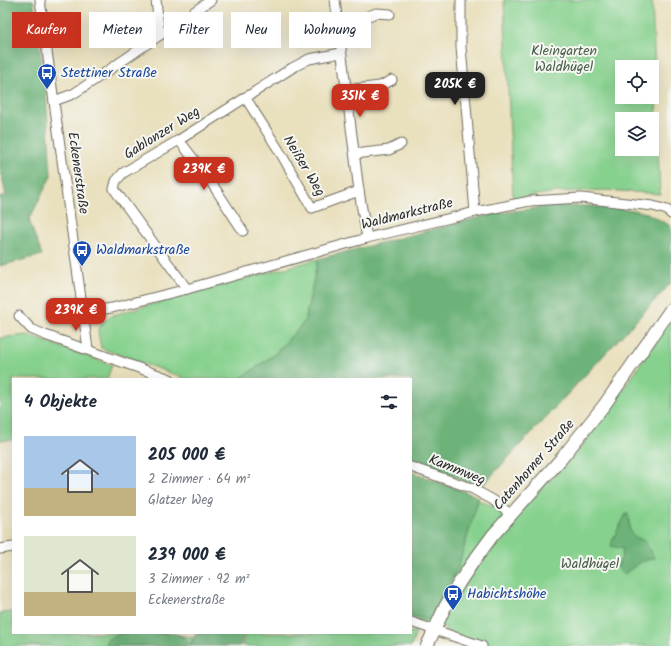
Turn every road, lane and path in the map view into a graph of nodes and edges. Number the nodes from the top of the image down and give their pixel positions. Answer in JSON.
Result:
{"nodes":[{"id":1,"x":40,"y":0,"type":"edge"},
{"id":2,"x":156,"y":0,"type":"edge"},
{"id":3,"x":211,"y":0,"type":"edge"},
{"id":4,"x":334,"y":0,"type":"edge"},
{"id":5,"x":461,"y":0,"type":"edge"},
{"id":6,"x":336,"y":12,"type":"edge"},
{"id":7,"x":390,"y":14,"type":"dead end"},
{"id":8,"x":371,"y":15,"type":"edge"},
{"id":9,"x":160,"y":35,"type":"junction"},
{"id":10,"x":340,"y":48,"type":"edge"},
{"id":11,"x":341,"y":53,"type":"junction"},
{"id":12,"x":392,"y":80,"type":"dead end"},
{"id":13,"x":346,"y":90,"type":"junction"},
{"id":14,"x":245,"y":97,"type":"junction"},
{"id":15,"x":54,"y":101,"type":"junction"},
{"id":16,"x":179,"y":140,"type":"junction"},
{"id":17,"x":400,"y":144,"type":"dead end"},
{"id":18,"x":355,"y":154,"type":"junction"},
{"id":19,"x":359,"y":190,"type":"junction"},
{"id":20,"x":670,"y":209,"type":"edge"},
{"id":21,"x":475,"y":212,"type":"junction"},
{"id":22,"x":243,"y":231,"type":"dead end"},
{"id":23,"x":367,"y":238,"type":"junction"},
{"id":24,"x":187,"y":289,"type":"junction"},
{"id":25,"x":671,"y":309,"type":"edge"},
{"id":26,"x":84,"y":312,"type":"junction"},
{"id":27,"x":19,"y":316,"type":"dead end"},
{"id":28,"x":88,"y":349,"type":"junction"},
{"id":29,"x":167,"y":378,"type":"edge"},
{"id":30,"x":412,"y":466,"type":"edge"},
{"id":31,"x":511,"y":515,"type":"junction"},
{"id":32,"x":12,"y":547,"type":"edge"},
{"id":33,"x":0,"y":549,"type":"edge"},
{"id":34,"x":412,"y":622,"type":"edge"},
{"id":35,"x":434,"y":629,"type":"junction"},
{"id":36,"x":428,"y":646,"type":"edge"},
{"id":37,"x":482,"y":646,"type":"edge"}],
"edges":[{"from":1,"to":15,"type":"street","name":"Eckenerstraße"},
{"from":2,"to":9,"type":"street"},
{"from":3,"to":9,"type":"street"},
{"from":4,"to":6,"type":"street"},
{"from":5,"to":21,"type":"street"},
{"from":7,"to":8,"type":"street"},
{"from":9,"to":15,"type":"street"},
{"from":10,"to":11,"type":"street"},
{"from":11,"to":13,"type":"street"},
{"from":11,"to":14,"type":"street","name":"Gablonzer Weg"},
{"from":12,"to":13,"type":"street"},
{"from":13,"to":18,"type":"street"},
{"from":14,"to":16,"type":"street","name":"Gablonzer Weg"},
{"from":14,"to":19,"type":"street","name":"Neißer Weg"},
{"from":15,"to":26,"type":"street","name":"Eckenerstraße"},
{"from":16,"to":22,"type":"street"},
{"from":16,"to":24,"type":"street","name":"Gablonzer Weg"},
{"from":17,"to":18,"type":"street"},
{"from":18,"to":19,"type":"street"},
{"from":19,"to":23,"type":"street"},
{"from":20,"to":21,"type":"street","name":"Waldmarkstraße"},
{"from":21,"to":23,"type":"street","name":"Waldmarkstraße"},
{"from":23,"to":24,"type":"street","name":"Waldmarkstraße"},
{"from":24,"to":26,"type":"street","name":"Waldmarkstraße"},
{"from":25,"to":31,"type":"street","name":"Catenhorner Straße"},
{"from":26,"to":28,"type":"street","name":"Eckenerstraße"},
{"from":27,"to":28,"type":"street"},
{"from":28,"to":29,"type":"street"},
{"from":30,"to":31,"type":"street","name":"Kammweg"},
{"from":31,"to":35,"type":"street","name":"Catenhorner Straße"},
{"from":32,"to":33,"type":"street"},
{"from":34,"to":35,"type":"street"},
{"from":35,"to":36,"type":"street","name":"Catenhorner Straße"},
{"from":35,"to":37,"type":"street"}]}
